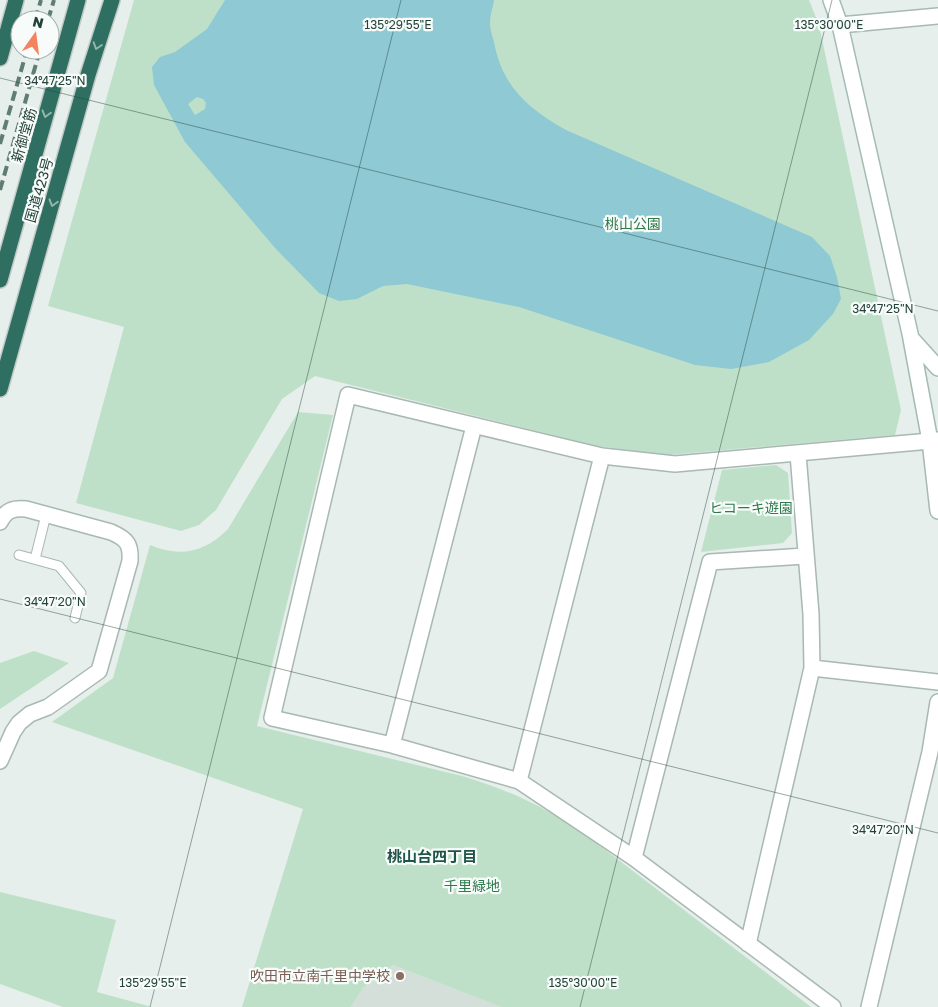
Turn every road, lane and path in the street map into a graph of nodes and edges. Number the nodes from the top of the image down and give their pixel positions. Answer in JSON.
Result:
{"nodes":[{"id":1,"x":16,"y":0,"type":"edge"},
{"id":2,"x":78,"y":0,"type":"edge"},
{"id":3,"x":112,"y":0,"type":"edge"},
{"id":4,"x":831,"y":0,"type":"edge"},
{"id":5,"x":938,"y":16,"type":"edge"},
{"id":6,"x":840,"y":25,"type":"junction"},
{"id":7,"x":0,"y":58,"type":"edge"},
{"id":8,"x":0,"y":280,"type":"edge"},
{"id":9,"x":21,"y":316,"type":"junction"},
{"id":10,"x":911,"y":338,"type":"junction"},
{"id":11,"x":0,"y":367,"type":"edge"},
{"id":12,"x":938,"y":368,"type":"edge"},
{"id":13,"x":0,"y":389,"type":"edge"},
{"id":14,"x":474,"y":426,"type":"junction"},
{"id":15,"x":934,"y":440,"type":"edge"},
{"id":16,"x":798,"y":454,"type":"junction"},
{"id":17,"x":602,"y":456,"type":"junction"},
{"id":18,"x":938,"y":511,"type":"edge"},
{"id":19,"x":46,"y":515,"type":"junction"},
{"id":20,"x":0,"y":522,"type":"edge"},
{"id":21,"x":19,"y":555,"type":"dead end"},
{"id":22,"x":805,"y":556,"type":"junction"},
{"id":23,"x":35,"y":559,"type":"junction"},
{"id":24,"x":75,"y":618,"type":"dead end"},
{"id":25,"x":812,"y":668,"type":"junction"},
{"id":26,"x":938,"y":682,"type":"edge"},
{"id":27,"x":938,"y":702,"type":"edge"},
{"id":28,"x":392,"y":745,"type":"junction"},
{"id":29,"x":0,"y":761,"type":"edge"},
{"id":30,"x":519,"y":781,"type":"junction"},
{"id":31,"x":634,"y":858,"type":"junction"},
{"id":32,"x":748,"y":944,"type":"junction"},
{"id":33,"x":833,"y":1007,"type":"edge"},
{"id":34,"x":869,"y":1007,"type":"edge"}],
"edges":[{"from":1,"to":7,"type":"highway"},
{"from":2,"to":8,"type":"highway","name":"新御堂筋","one_way":true},
{"from":3,"to":9,"type":"highway","name":"国道423号","one_way":true},
{"from":4,"to":6,"type":"street"},
{"from":5,"to":6,"type":"street"},
{"from":6,"to":10,"type":"street"},
{"from":9,"to":11,"type":"highway"},
{"from":9,"to":13,"type":"highway","name":"国道423号"},
{"from":10,"to":12,"type":"street"},
{"from":10,"to":15,"type":"street"},
{"from":14,"to":17,"type":"street"},
{"from":14,"to":28,"type":"street"},
{"from":14,"to":28,"type":"street"},
{"from":15,"to":16,"type":"street"},
{"from":15,"to":18,"type":"street"},
{"from":16,"to":17,"type":"street"},
{"from":16,"to":22,"type":"street"},
{"from":17,"to":30,"type":"street"},
{"from":19,"to":20,"type":"street"},
{"from":19,"to":23,"type":"lane"},
{"from":19,"to":29,"type":"street"},
{"from":21,"to":23,"type":"lane"},
{"from":22,"to":25,"type":"street"},
{"from":22,"to":31,"type":"street"},
{"from":23,"to":24,"type":"lane"},
{"from":25,"to":26,"type":"street"},
{"from":25,"to":32,"type":"street"},
{"from":27,"to":34,"type":"street"},
{"from":28,"to":30,"type":"street"},
{"from":30,"to":31,"type":"street"},
{"from":31,"to":32,"type":"street"},
{"from":32,"to":33,"type":"street"}]}
